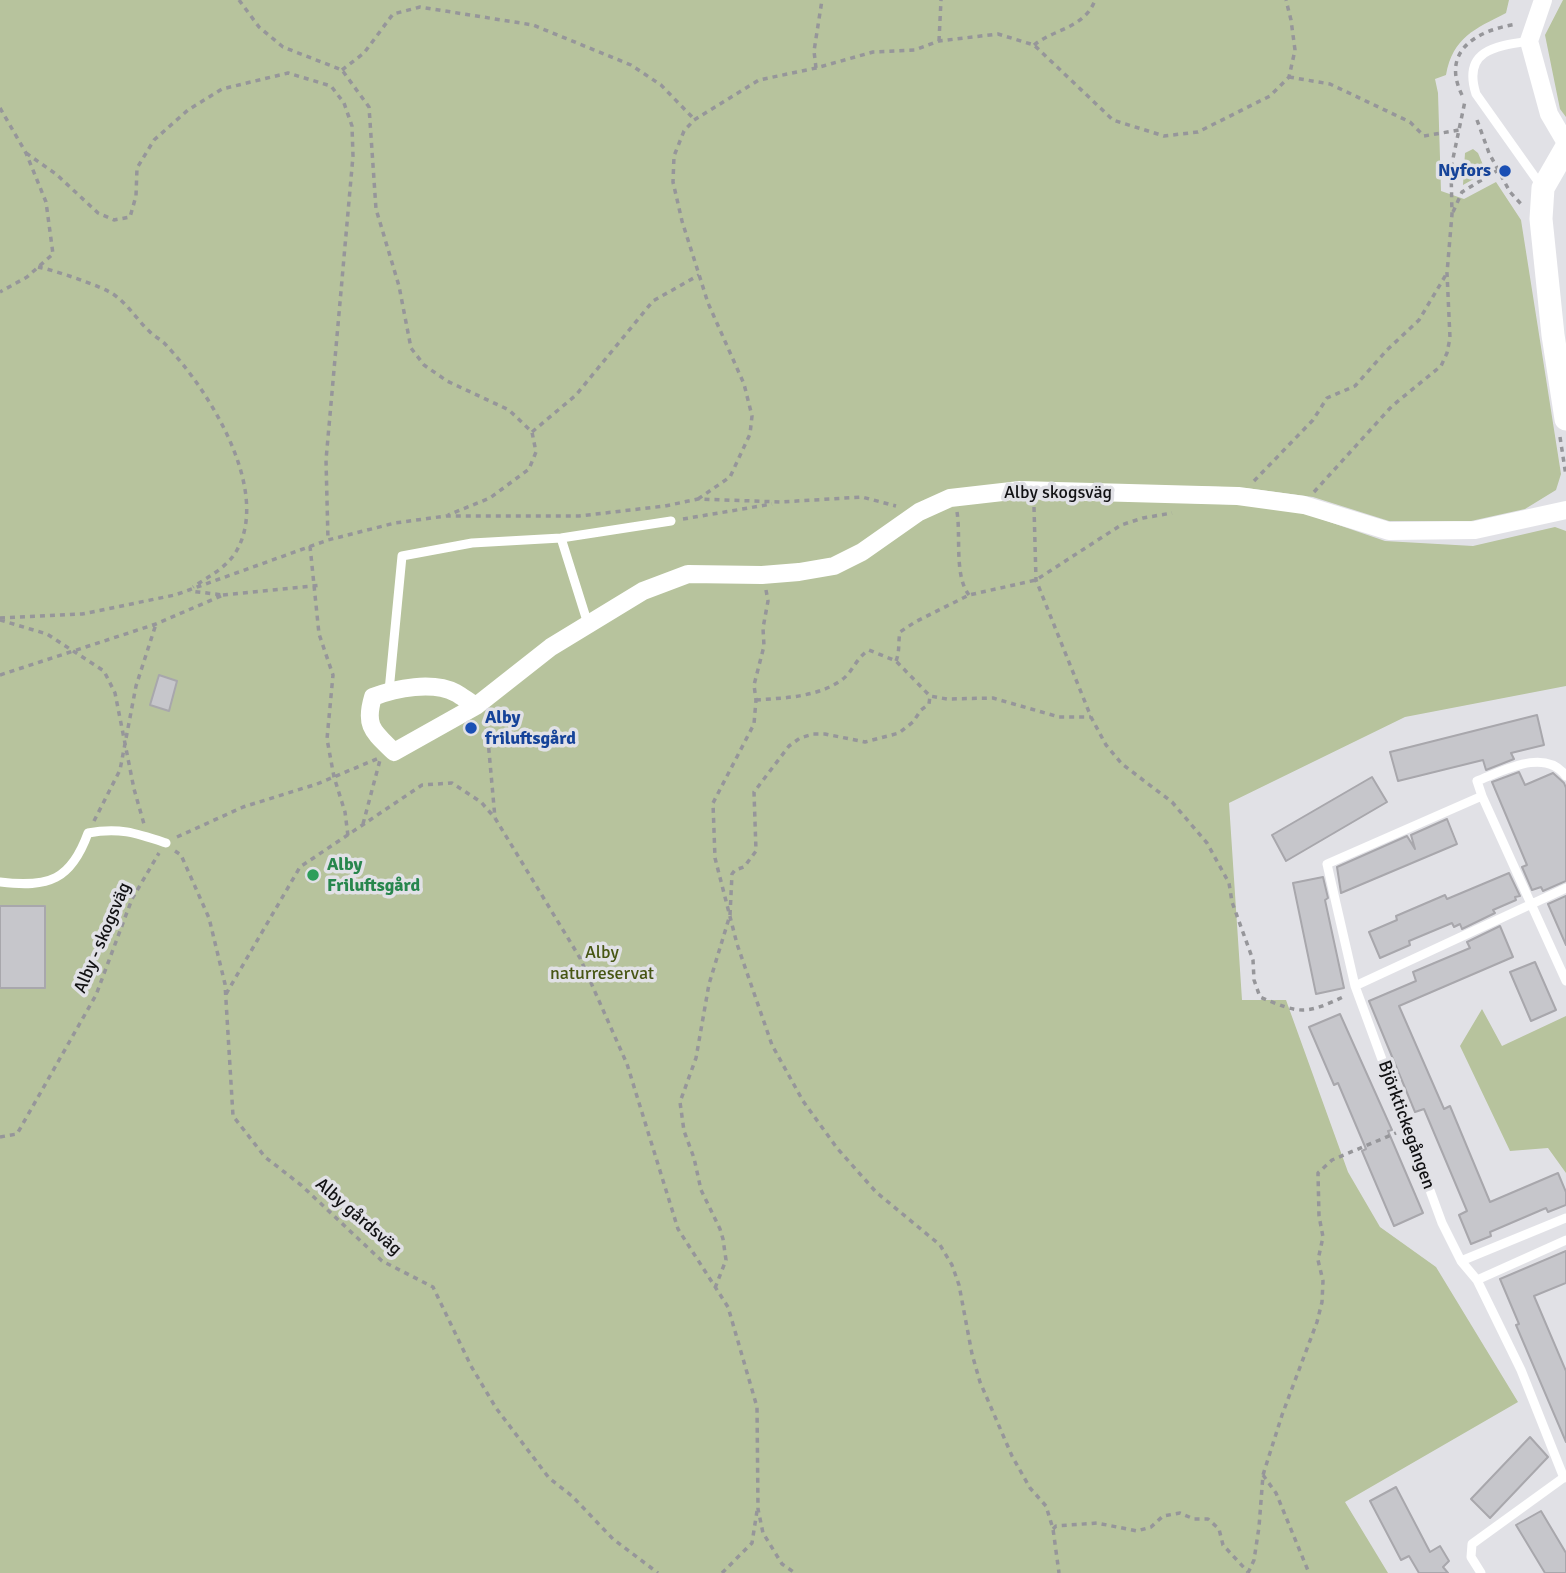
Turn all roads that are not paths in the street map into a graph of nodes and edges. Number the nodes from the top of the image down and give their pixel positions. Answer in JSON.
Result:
{"nodes":[{"id":1,"x":1543,"y":0,"type":"edge"},
{"id":2,"x":1529,"y":41,"type":"junction"},
{"id":3,"x":1566,"y":146,"type":"edge"},
{"id":4,"x":1542,"y":188,"type":"junction"},
{"id":5,"x":1566,"y":419,"type":"edge"},
{"id":6,"x":1566,"y":510,"type":"edge"},
{"id":7,"x":671,"y":521,"type":"road end"},
{"id":8,"x":561,"y":538,"type":"junction"},
{"id":9,"x":588,"y":624,"type":"junction"},
{"id":10,"x":389,"y":691,"type":"junction"},
{"id":11,"x":480,"y":702,"type":"junction"},
{"id":12,"x":1566,"y":776,"type":"edge"},
{"id":13,"x":1482,"y":796,"type":"junction"},
{"id":14,"x":166,"y":843,"type":"road end"},
{"id":15,"x":0,"y":882,"type":"edge"},
{"id":16,"x":1566,"y":888,"type":"edge"},
{"id":17,"x":1533,"y":904,"type":"junction"},
{"id":18,"x":1566,"y":981,"type":"edge"},
{"id":19,"x":1355,"y":986,"type":"junction"},
{"id":20,"x":1566,"y":1218,"type":"edge"},
{"id":21,"x":1566,"y":1240,"type":"edge"},
{"id":22,"x":1461,"y":1261,"type":"junction"},
{"id":23,"x":1477,"y":1280,"type":"junction"},
{"id":24,"x":1565,"y":1477,"type":"edge"},
{"id":25,"x":1481,"y":1573,"type":"edge"}],
"edges":[{"from":1,"to":2,"type":"street"},
{"from":2,"to":3,"type":"street"},
{"from":2,"to":4,"type":"lane"},
{"from":3,"to":4,"type":"street"},
{"from":4,"to":5,"type":"street"},
{"from":6,"to":9,"type":"street","name":"Alby skogsväg"},
{"from":7,"to":8,"type":"lane"},
{"from":8,"to":9,"type":"lane"},
{"from":8,"to":10,"type":"lane"},
{"from":9,"to":11,"type":"street","name":"Alby skogsväg"},
{"from":10,"to":11,"type":"street"},
{"from":10,"to":11,"type":"street","name":"Alby skogsväg"},
{"from":12,"to":13,"type":"lane"},
{"from":13,"to":17,"type":"lane"},
{"from":13,"to":19,"type":"lane","name":"Björktickegången"},
{"from":14,"to":15,"type":"lane"},
{"from":16,"to":17,"type":"lane"},
{"from":17,"to":18,"type":"lane"},
{"from":17,"to":19,"type":"lane"},
{"from":19,"to":22,"type":"lane","name":"Björktickegången"},
{"from":20,"to":22,"type":"lane"},
{"from":21,"to":23,"type":"lane"},
{"from":22,"to":23,"type":"lane","name":"Björktickegången"},
{"from":23,"to":24,"type":"lane","name":"Björktickegången"},
{"from":24,"to":25,"type":"lane","name":"Björktickegången"}]}
